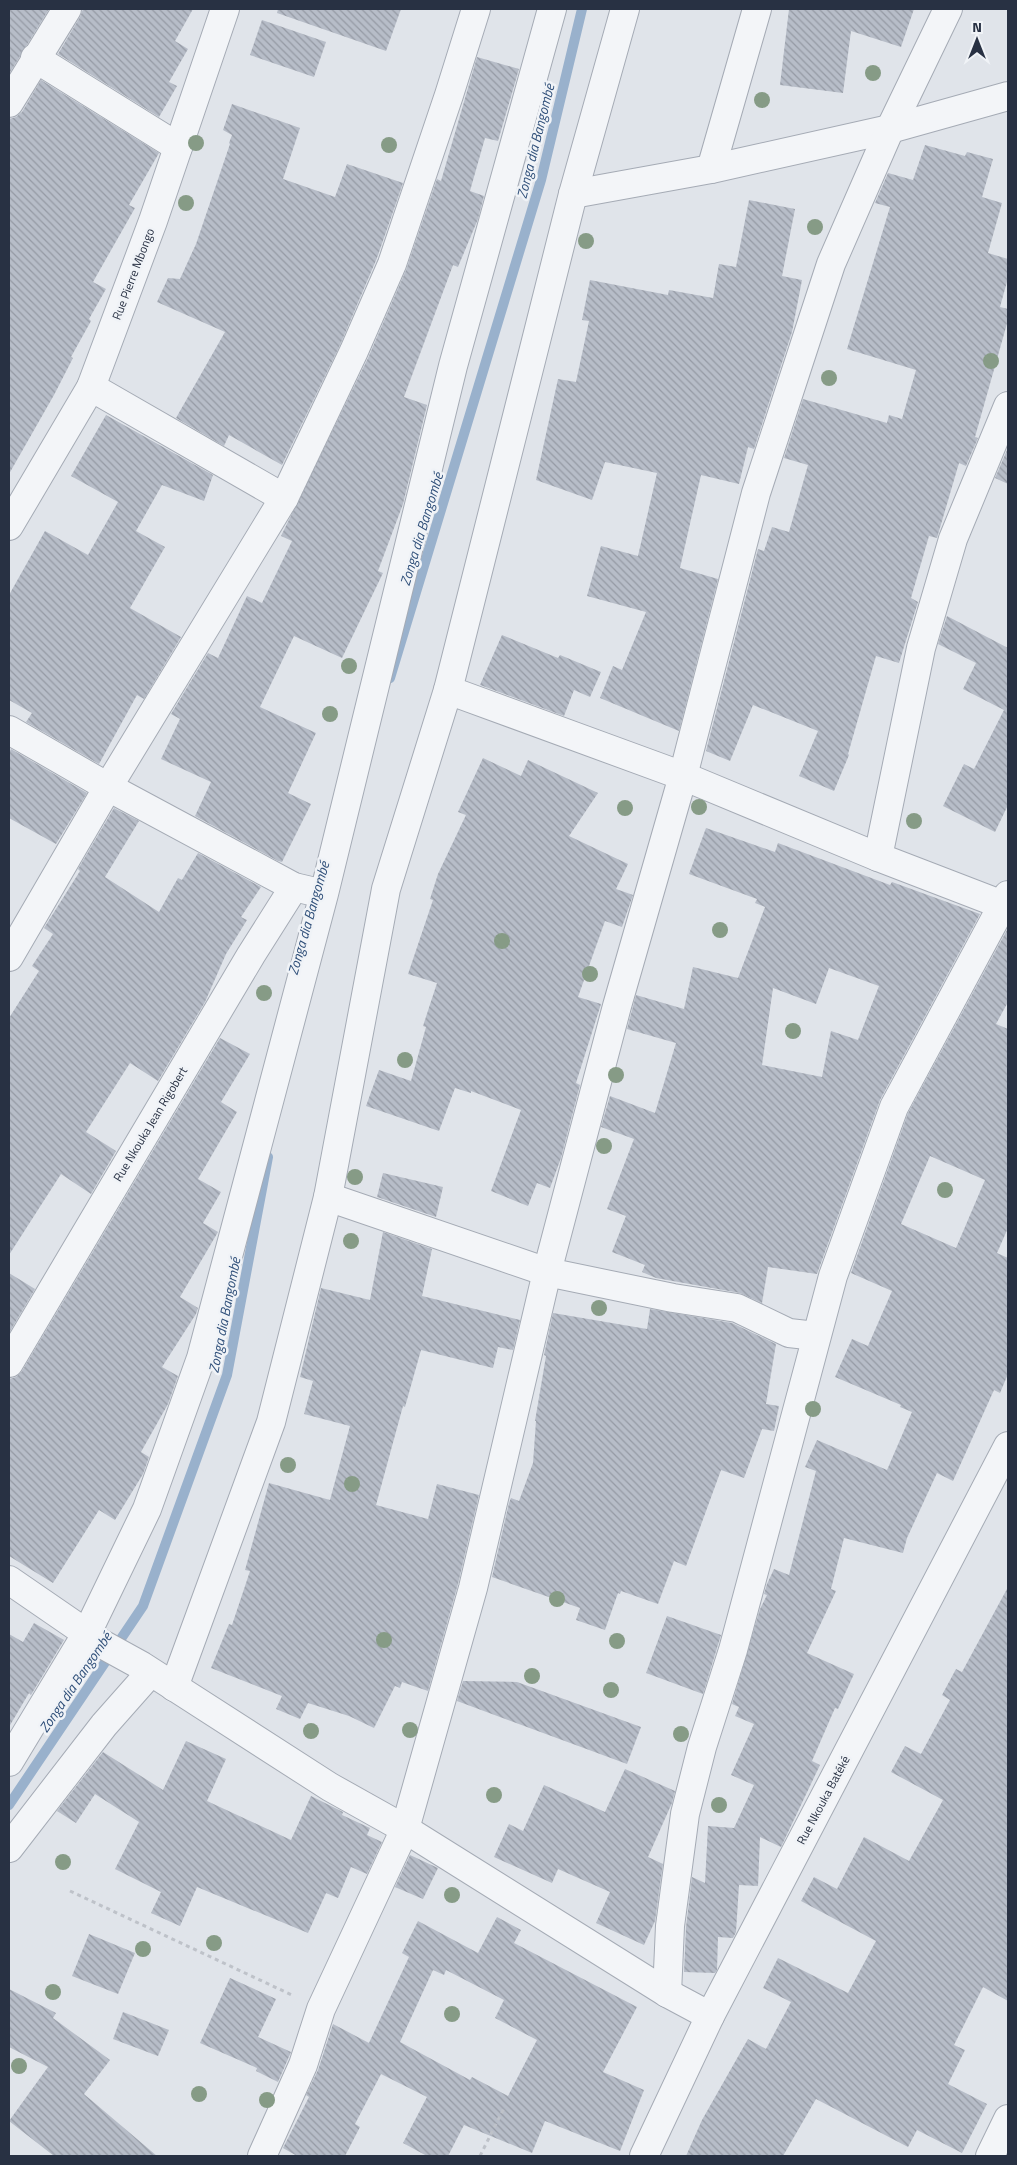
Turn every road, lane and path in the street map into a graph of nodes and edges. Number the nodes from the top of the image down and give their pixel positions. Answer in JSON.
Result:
{"nodes":[{"id":1,"x":67,"y":9,"type":"edge"},
{"id":2,"x":225,"y":9,"type":"edge"},
{"id":3,"x":476,"y":9,"type":"edge"},
{"id":4,"x":552,"y":9,"type":"edge"},
{"id":5,"x":625,"y":9,"type":"edge"},
{"id":6,"x":757,"y":9,"type":"edge"},
{"id":7,"x":948,"y":9,"type":"edge"},
{"id":8,"x":36,"y":58,"type":"junction"},
{"id":9,"x":1008,"y":96,"type":"edge"},
{"id":10,"x":9,"y":103,"type":"edge"},
{"id":11,"x":890,"y":130,"type":"junction"},
{"id":12,"x":178,"y":147,"type":"junction"},
{"id":13,"x":711,"y":169,"type":"junction"},
{"id":14,"x":573,"y":194,"type":"junction"},
{"id":15,"x":91,"y":387,"type":"junction"},
{"id":16,"x":1008,"y":406,"type":"edge"},
{"id":17,"x":284,"y":498,"type":"junction"},
{"id":18,"x":9,"y":526,"type":"edge"},
{"id":19,"x":448,"y":690,"type":"junction"},
{"id":20,"x":9,"y":730,"type":"edge"},
{"id":21,"x":682,"y":776,"type":"junction"},
{"id":22,"x":108,"y":787,"type":"junction"},
{"id":23,"x":878,"y":856,"type":"junction"},
{"id":24,"x":294,"y":887,"type":"junction"},
{"id":25,"x":324,"y":894,"type":"junction"},
{"id":26,"x":1006,"y":902,"type":"edge"},
{"id":27,"x":9,"y":957,"type":"edge"},
{"id":28,"x":328,"y":1197,"type":"junction"},
{"id":29,"x":547,"y":1272,"type":"junction"},
{"id":30,"x":816,"y":1336,"type":"junction"},
{"id":31,"x":9,"y":1363,"type":"edge"},
{"id":32,"x":1008,"y":1446,"type":"edge"},
{"id":33,"x":9,"y":1580,"type":"edge"},
{"id":34,"x":94,"y":1638,"type":"junction"},
{"id":35,"x":146,"y":1670,"type":"junction"},
{"id":36,"x":174,"y":1687,"type":"junction"},
{"id":37,"x":9,"y":1762,"type":"edge"},
{"id":38,"x":406,"y":1829,"type":"junction"},
{"id":39,"x":9,"y":1848,"type":"edge"},
{"id":40,"x":70,"y":1891,"type":"dead end"},
{"id":41,"x":667,"y":1993,"type":"junction"},
{"id":42,"x":322,"y":2009,"type":"junction"},
{"id":43,"x":710,"y":2016,"type":"junction"},
{"id":44,"x":504,"y":2108,"type":"dead end"},
{"id":45,"x":1008,"y":2119,"type":"edge"},
{"id":46,"x":262,"y":2156,"type":"edge"},
{"id":47,"x":480,"y":2156,"type":"edge"},
{"id":48,"x":644,"y":2156,"type":"edge"},
{"id":49,"x":990,"y":2156,"type":"edge"}],
"edges":[{"from":1,"to":8,"type":"street"},
{"from":2,"to":12,"type":"street","name":"Rue Pierre Mbongo"},
{"from":3,"to":17,"type":"street"},
{"from":4,"to":25,"type":"street"},
{"from":5,"to":14,"type":"street"},
{"from":6,"to":13,"type":"street"},
{"from":7,"to":11,"type":"street"},
{"from":8,"to":10,"type":"street"},
{"from":8,"to":12,"type":"street"},
{"from":9,"to":11,"type":"street"},
{"from":11,"to":13,"type":"street"},
{"from":11,"to":21,"type":"street"},
{"from":12,"to":15,"type":"street","name":"Rue Pierre Mbongo"},
{"from":13,"to":14,"type":"street"},
{"from":14,"to":19,"type":"street"},
{"from":15,"to":17,"type":"street"},
{"from":15,"to":18,"type":"street","name":"Rue Pierre Mbongo"},
{"from":16,"to":23,"type":"street"},
{"from":17,"to":22,"type":"street"},
{"from":19,"to":21,"type":"street"},
{"from":19,"to":28,"type":"street"},
{"from":20,"to":22,"type":"street"},
{"from":21,"to":23,"type":"street"},
{"from":21,"to":29,"type":"street"},
{"from":22,"to":24,"type":"street"},
{"from":22,"to":27,"type":"street"},
{"from":23,"to":26,"type":"street"},
{"from":24,"to":25,"type":"street"},
{"from":24,"to":31,"type":"street","name":"Rue Nkouka Jean Rigobert"},
{"from":25,"to":34,"type":"street"},
{"from":26,"to":30,"type":"street"},
{"from":28,"to":29,"type":"street"},
{"from":28,"to":36,"type":"street"},
{"from":29,"to":30,"type":"street"},
{"from":29,"to":38,"type":"street"},
{"from":30,"to":41,"type":"street"},
{"from":32,"to":43,"type":"street","name":"Rue Nkouka Batéké"},
{"from":33,"to":34,"type":"street"},
{"from":34,"to":35,"type":"street"},
{"from":34,"to":37,"type":"street"},
{"from":35,"to":36,"type":"street"},
{"from":35,"to":39,"type":"street"},
{"from":36,"to":38,"type":"street"},
{"from":38,"to":41,"type":"street"},
{"from":38,"to":42,"type":"street"},
{"from":40,"to":42,"type":"path"},
{"from":41,"to":43,"type":"street"},
{"from":42,"to":46,"type":"street"},
{"from":43,"to":48,"type":"street","name":"Rue Nkouka Batéké"},
{"from":44,"to":47,"type":"path"},
{"from":45,"to":49,"type":"street"}]}
